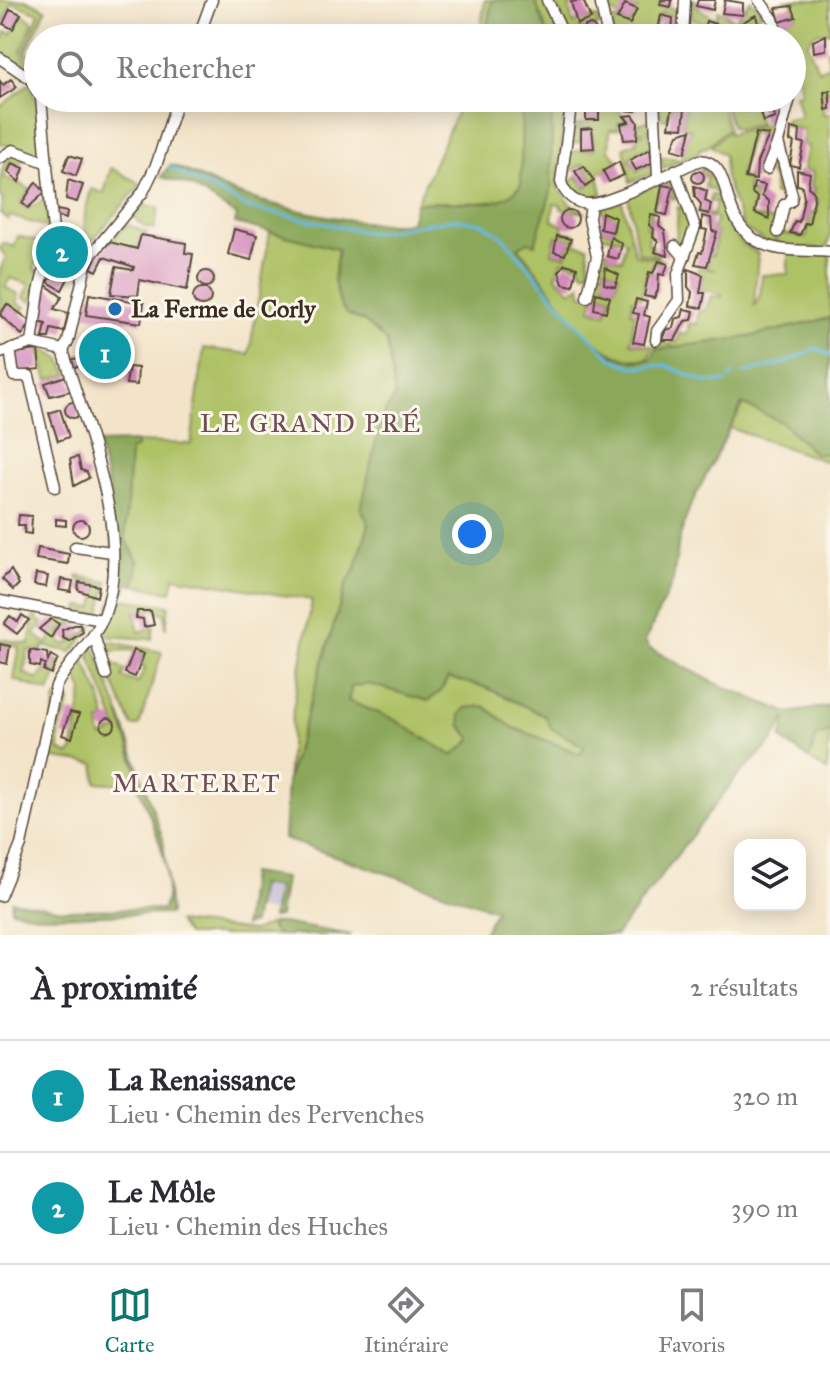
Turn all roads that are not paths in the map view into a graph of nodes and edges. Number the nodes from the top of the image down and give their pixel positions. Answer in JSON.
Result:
{"nodes":[{"id":1,"x":212,"y":0,"type":"edge"},
{"id":2,"x":547,"y":0,"type":"edge"},
{"id":3,"x":600,"y":0,"type":"edge"},
{"id":4,"x":685,"y":0,"type":"edge"},
{"id":5,"x":759,"y":0,"type":"edge"},
{"id":6,"x":203,"y":24,"type":"edge"},
{"id":7,"x":558,"y":24,"type":"edge"},
{"id":8,"x":605,"y":24,"type":"edge"},
{"id":9,"x":684,"y":24,"type":"edge"},
{"id":10,"x":774,"y":24,"type":"edge"},
{"id":11,"x":0,"y":58,"type":"edge"},
{"id":12,"x":24,"y":74,"type":"edge"},
{"id":13,"x":42,"y":112,"type":"edge"},
{"id":14,"x":173,"y":112,"type":"edge"},
{"id":15,"x":570,"y":112,"type":"edge"},
{"id":16,"x":655,"y":112,"type":"edge"},
{"id":17,"x":786,"y":112,"type":"edge"},
{"id":18,"x":778,"y":142,"type":"junction"},
{"id":19,"x":0,"y":158,"type":"edge"},
{"id":20,"x":45,"y":162,"type":"junction"},
{"id":21,"x":767,"y":169,"type":"dead end"},
{"id":22,"x":675,"y":170,"type":"junction"},
{"id":23,"x":658,"y":177,"type":"junction"},
{"id":24,"x":591,"y":204,"type":"junction"},
{"id":25,"x":778,"y":232,"type":"dead end"},
{"id":26,"x":675,"y":246,"type":"dead end"},
{"id":27,"x":830,"y":252,"type":"edge"},
{"id":28,"x":684,"y":257,"type":"junction"},
{"id":29,"x":587,"y":297,"type":"dead end"},
{"id":30,"x":656,"y":340,"type":"dead end"},
{"id":31,"x":32,"y":343,"type":"junction"},
{"id":32,"x":63,"y":350,"type":"junction"},
{"id":33,"x":5,"y":351,"type":"edge"},
{"id":34,"x":55,"y":487,"type":"dead end"},
{"id":35,"x":75,"y":547,"type":"dead end"},
{"id":36,"x":112,"y":552,"type":"junction"},
{"id":37,"x":0,"y":601,"type":"edge"},
{"id":38,"x":102,"y":620,"type":"junction"},
{"id":39,"x":94,"y":635,"type":"junction"},
{"id":40,"x":106,"y":675,"type":"dead end"},
{"id":41,"x":0,"y":896,"type":"edge"}],
"edges":[{"from":1,"to":6,"type":"street"},
{"from":2,"to":7,"type":"street"},
{"from":3,"to":8,"type":"street"},
{"from":4,"to":9,"type":"street"},
{"from":5,"to":10,"type":"street"},
{"from":11,"to":12,"type":"street"},
{"from":13,"to":20,"type":"street"},
{"from":14,"to":32,"type":"street"},
{"from":15,"to":24,"type":"street"},
{"from":16,"to":23,"type":"street"},
{"from":17,"to":18,"type":"street"},
{"from":18,"to":21,"type":"street"},
{"from":18,"to":25,"type":"street"},
{"from":19,"to":20,"type":"street"},
{"from":20,"to":31,"type":"street"},
{"from":22,"to":23,"type":"street"},
{"from":22,"to":27,"type":"street"},
{"from":22,"to":28,"type":"street"},
{"from":23,"to":24,"type":"street"},
{"from":24,"to":29,"type":"street"},
{"from":26,"to":28,"type":"street"},
{"from":28,"to":30,"type":"street"},
{"from":31,"to":32,"type":"street"},
{"from":31,"to":33,"type":"street"},
{"from":32,"to":36,"type":"street"},
{"from":33,"to":34,"type":"street"},
{"from":35,"to":36,"type":"street"},
{"from":36,"to":38,"type":"street"},
{"from":37,"to":38,"type":"street"},
{"from":38,"to":39,"type":"street"},
{"from":39,"to":40,"type":"street"},
{"from":39,"to":41,"type":"street"}]}
